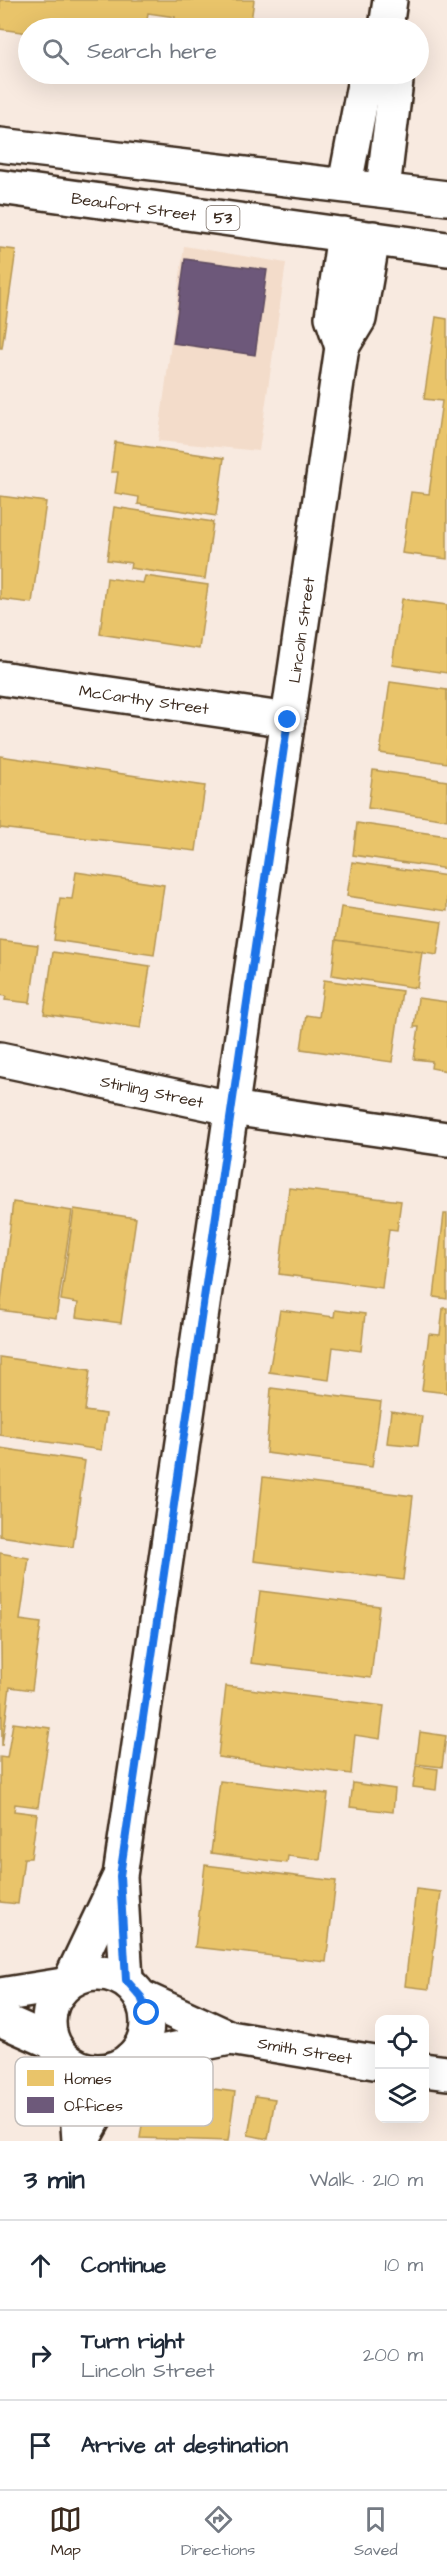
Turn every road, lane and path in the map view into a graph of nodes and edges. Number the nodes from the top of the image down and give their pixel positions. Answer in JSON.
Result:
{"nodes":[{"id":1,"x":390,"y":0,"type":"edge"},
{"id":2,"x":387,"y":18,"type":"edge"},
{"id":3,"x":364,"y":84,"type":"edge"},
{"id":4,"x":396,"y":84,"type":"edge"},
{"id":5,"x":0,"y":145,"type":"edge"},
{"id":6,"x":345,"y":184,"type":"junction"},
{"id":7,"x":0,"y":187,"type":"edge"},
{"id":8,"x":384,"y":189,"type":"junction"},
{"id":9,"x":447,"y":198,"type":"edge"},
{"id":10,"x":358,"y":236,"type":"junction"},
{"id":11,"x":447,"y":249,"type":"edge"},
{"id":12,"x":0,"y":678,"type":"edge"},
{"id":13,"x":288,"y":720,"type":"junction"},
{"id":14,"x":0,"y":1059,"type":"edge"},
{"id":15,"x":231,"y":1108,"type":"junction"},
{"id":16,"x":447,"y":1139,"type":"edge"},
{"id":17,"x":120,"y":1876,"type":"junction"},
{"id":18,"x":67,"y":1982,"type":"junction"},
{"id":19,"x":134,"y":1988,"type":"junction"},
{"id":20,"x":0,"y":1995,"type":"edge"},
{"id":21,"x":0,"y":2019,"type":"edge"},
{"id":22,"x":230,"y":2038,"type":"junction"},
{"id":23,"x":52,"y":2042,"type":"junction"},
{"id":24,"x":63,"y":2057,"type":"edge"},
{"id":25,"x":132,"y":2057,"type":"edge"},
{"id":26,"x":146,"y":2057,"type":"edge"},
{"id":27,"x":375,"y":2062,"type":"edge"},
{"id":28,"x":429,"y":2071,"type":"edge"},
{"id":29,"x":447,"y":2073,"type":"edge"},
{"id":30,"x":80,"y":2126,"type":"edge"},
{"id":31,"x":90,"y":2126,"type":"edge"},
{"id":32,"x":81,"y":2141,"type":"edge"}],
"edges":[{"from":1,"to":2,"type":"street"},
{"from":3,"to":6,"type":"street"},
{"from":4,"to":8,"type":"street"},
{"from":5,"to":6,"type":"street"},
{"from":6,"to":8,"type":"street"},
{"from":7,"to":10,"type":"street","name":"Beaufort Street","number":"53"},
{"from":8,"to":9,"type":"street"},
{"from":10,"to":11,"type":"street","name":"Beaufort Street","number":"53"},
{"from":10,"to":13,"type":"street","name":"Lincoln Street"},
{"from":12,"to":13,"type":"street","name":"McCarthy Street"},
{"from":13,"to":15,"type":"street","name":"Lincoln Street"},
{"from":14,"to":15,"type":"street","name":"Stirling Street"},
{"from":15,"to":16,"type":"street","name":"Stirling Street"},
{"from":15,"to":17,"type":"street","name":"Lincoln Street"},
{"from":17,"to":18,"type":"street","name":"Lincoln Street"},
{"from":17,"to":19,"type":"street","name":"Lincoln Street"},
{"from":18,"to":19,"type":"street"},
{"from":18,"to":20,"type":"street"},
{"from":18,"to":23,"type":"street"},
{"from":19,"to":22,"type":"street","name":"Smith Street"},
{"from":19,"to":25,"type":"street"},
{"from":21,"to":23,"type":"street"},
{"from":22,"to":26,"type":"street","name":"Smith Street"},
{"from":22,"to":27,"type":"street","name":"Smith Street"},
{"from":23,"to":24,"type":"street"},
{"from":28,"to":29,"type":"street"},
{"from":30,"to":32,"type":"street"},
{"from":31,"to":32,"type":"street"}]}
